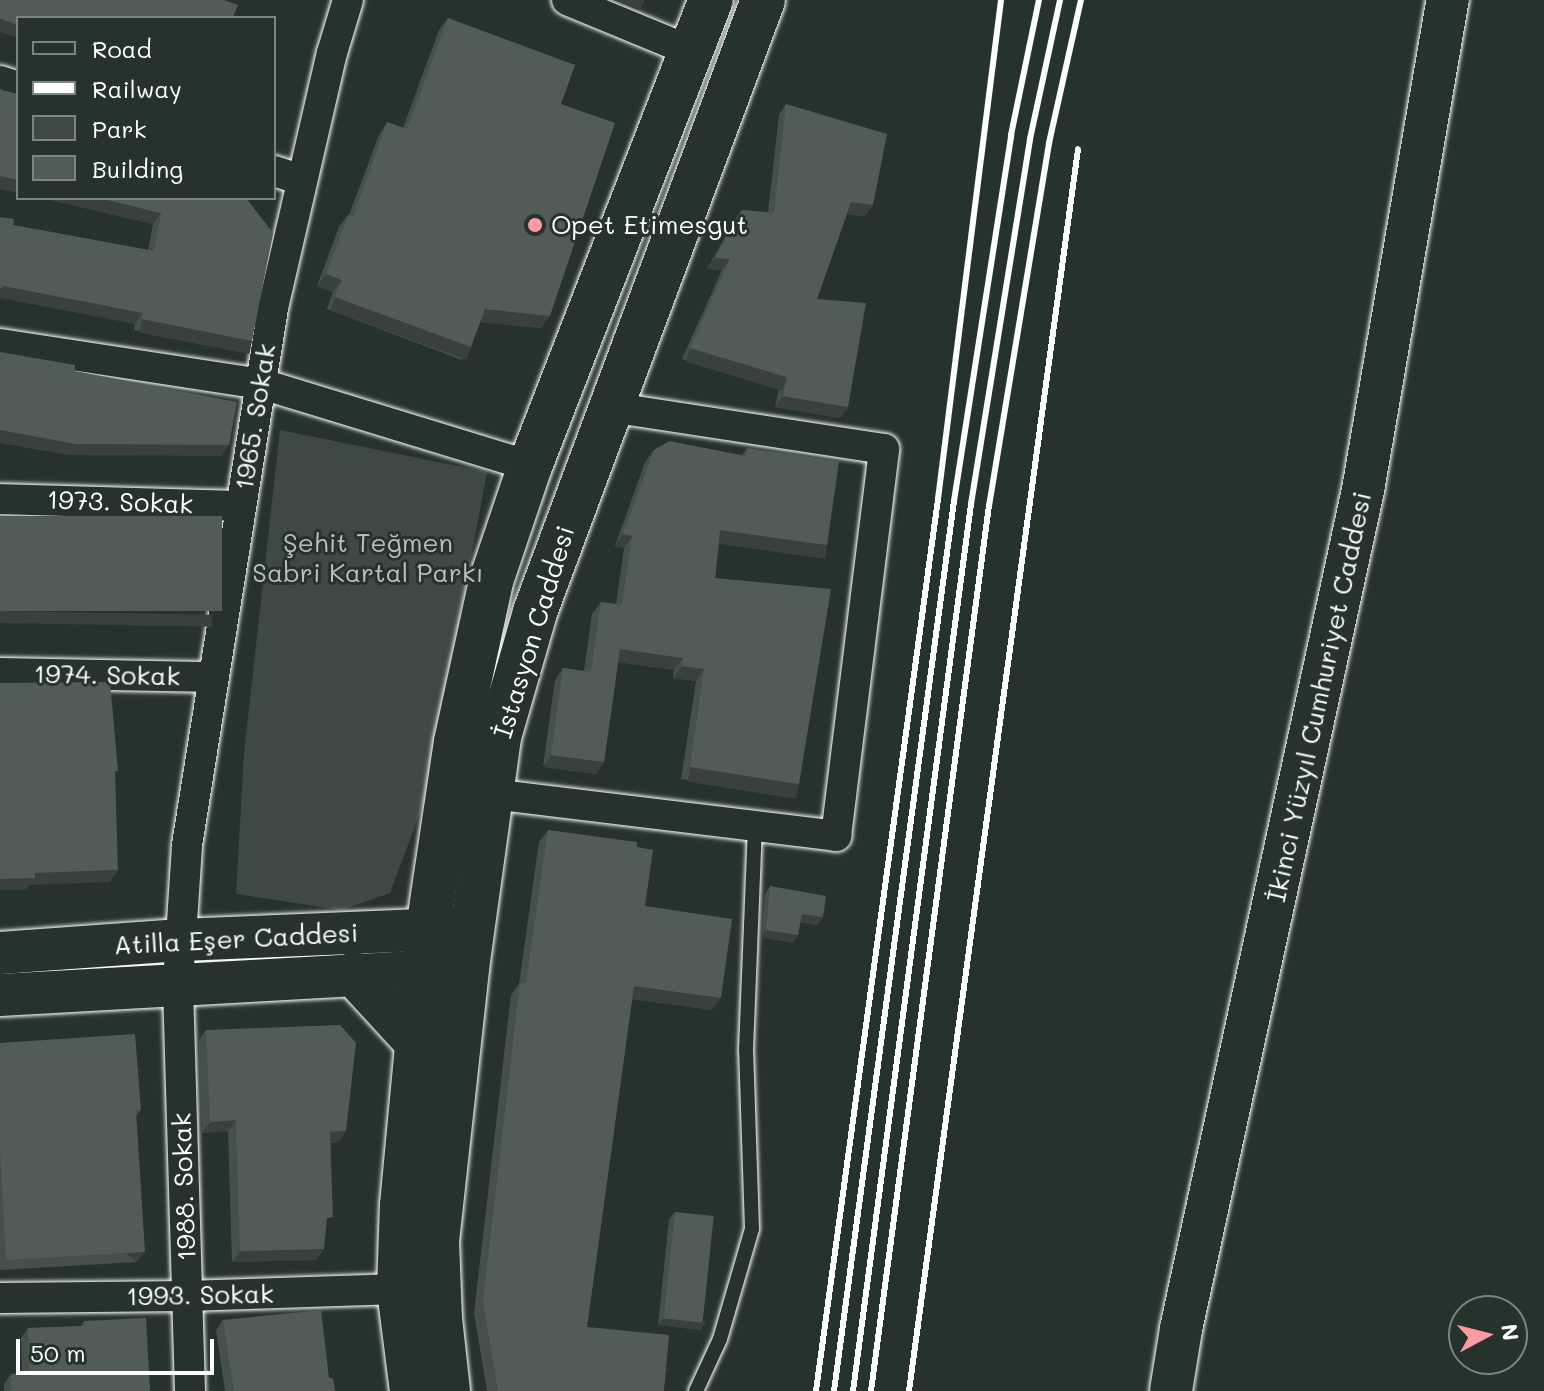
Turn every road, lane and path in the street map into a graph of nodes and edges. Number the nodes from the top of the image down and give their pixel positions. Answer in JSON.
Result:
{"nodes":[{"id":1,"x":348,"y":0,"type":"edge"},
{"id":2,"x":567,"y":0,"type":"edge"},
{"id":3,"x":711,"y":0,"type":"edge"},
{"id":4,"x":763,"y":0,"type":"edge"},
{"id":5,"x":1448,"y":0,"type":"edge"},
{"id":6,"x":691,"y":51,"type":"junction"},
{"id":7,"x":288,"y":176,"type":"edge"},
{"id":8,"x":0,"y":344,"type":"edge"},
{"id":9,"x":262,"y":384,"type":"junction"},
{"id":10,"x":611,"y":407,"type":"junction"},
{"id":11,"x":530,"y":466,"type":"junction"},
{"id":12,"x":0,"y":499,"type":"edge"},
{"id":13,"x":241,"y":506,"type":"junction"},
{"id":14,"x":0,"y":673,"type":"edge"},
{"id":15,"x":213,"y":677,"type":"junction"},
{"id":16,"x":491,"y":794,"type":"junction"},
{"id":17,"x":755,"y":826,"type":"junction"},
{"id":18,"x":181,"y":940,"type":"junction"},
{"id":19,"x":470,"y":948,"type":"junction"},
{"id":20,"x":426,"y":950,"type":"junction"},
{"id":21,"x":0,"y":953,"type":"edge"},
{"id":22,"x":354,"y":974,"type":"junction"},
{"id":23,"x":178,"y":982,"type":"junction"},
{"id":24,"x":0,"y":995,"type":"edge"},
{"id":25,"x":419,"y":1045,"type":"junction"},
{"id":26,"x":399,"y":1289,"type":"junction"},
{"id":27,"x":187,"y":1296,"type":"junction"},
{"id":28,"x":0,"y":1298,"type":"edge"},
{"id":29,"x":190,"y":1391,"type":"edge"},
{"id":30,"x":412,"y":1391,"type":"edge"},
{"id":31,"x":448,"y":1391,"type":"edge"},
{"id":32,"x":696,"y":1391,"type":"edge"},
{"id":33,"x":1171,"y":1391,"type":"edge"}],
"edges":[{"from":1,"to":7,"type":"street","name":"1965. Sokak"},
{"from":2,"to":6,"type":"street"},
{"from":3,"to":6,"type":"main road","name":"İstasyon Caddesi"},
{"from":4,"to":10,"type":"main road","name":"İstasyon Caddesi"},
{"from":5,"to":33,"type":"main road","name":"İkinci Yüzyıl Cumhuriyet Caddesi"},
{"from":6,"to":11,"type":"main road","name":"İstasyon Caddesi"},
{"from":7,"to":9,"type":"street","name":"1965. Sokak"},
{"from":8,"to":9,"type":"street"},
{"from":9,"to":11,"type":"street"},
{"from":9,"to":13,"type":"street","name":"1965. Sokak"},
{"from":10,"to":16,"type":"main road","name":"İstasyon Caddesi"},
{"from":10,"to":17,"type":"street"},
{"from":11,"to":20,"type":"main road","name":"İstasyon Caddesi"},
{"from":12,"to":13,"type":"street","name":"1973. Sokak"},
{"from":13,"to":15,"type":"street","name":"1965. Sokak"},
{"from":14,"to":15,"type":"street","name":"1974. Sokak"},
{"from":15,"to":18,"type":"street","name":"1965. Sokak"},
{"from":16,"to":17,"type":"street"},
{"from":16,"to":19,"type":"main road","name":"İstasyon Caddesi"},
{"from":17,"to":32,"type":"lane"},
{"from":18,"to":20,"type":"main road","name":"Atilla Eşer Caddesi"},
{"from":18,"to":21,"type":"main road","name":"Atilla Eşer Caddesi"},
{"from":18,"to":23,"type":"street","name":"1965. Sokak"},
{"from":19,"to":20,"type":"main road","name":"Atilla Eşer Caddesi"},
{"from":19,"to":31,"type":"main road","name":"İstasyon Caddesi"},
{"from":20,"to":22,"type":"main road","name":"Atilla Eşer Caddesi"},
{"from":20,"to":25,"type":"main road","name":"İstasyon Caddesi"},
{"from":22,"to":23,"type":"main road","name":"Atilla Eşer Caddesi"},
{"from":22,"to":25,"type":"main road"},
{"from":23,"to":24,"type":"main road","name":"Atilla Eşer Caddesi"},
{"from":23,"to":27,"type":"street","name":"1988. Sokak"},
{"from":25,"to":26,"type":"main road","name":"İstasyon Caddesi"},
{"from":26,"to":27,"type":"street","name":"1993. Sokak"},
{"from":26,"to":30,"type":"main road","name":"İstasyon Caddesi"},
{"from":27,"to":28,"type":"street","name":"1993. Sokak"},
{"from":27,"to":29,"type":"street","name":"1988. Sokak"}]}
